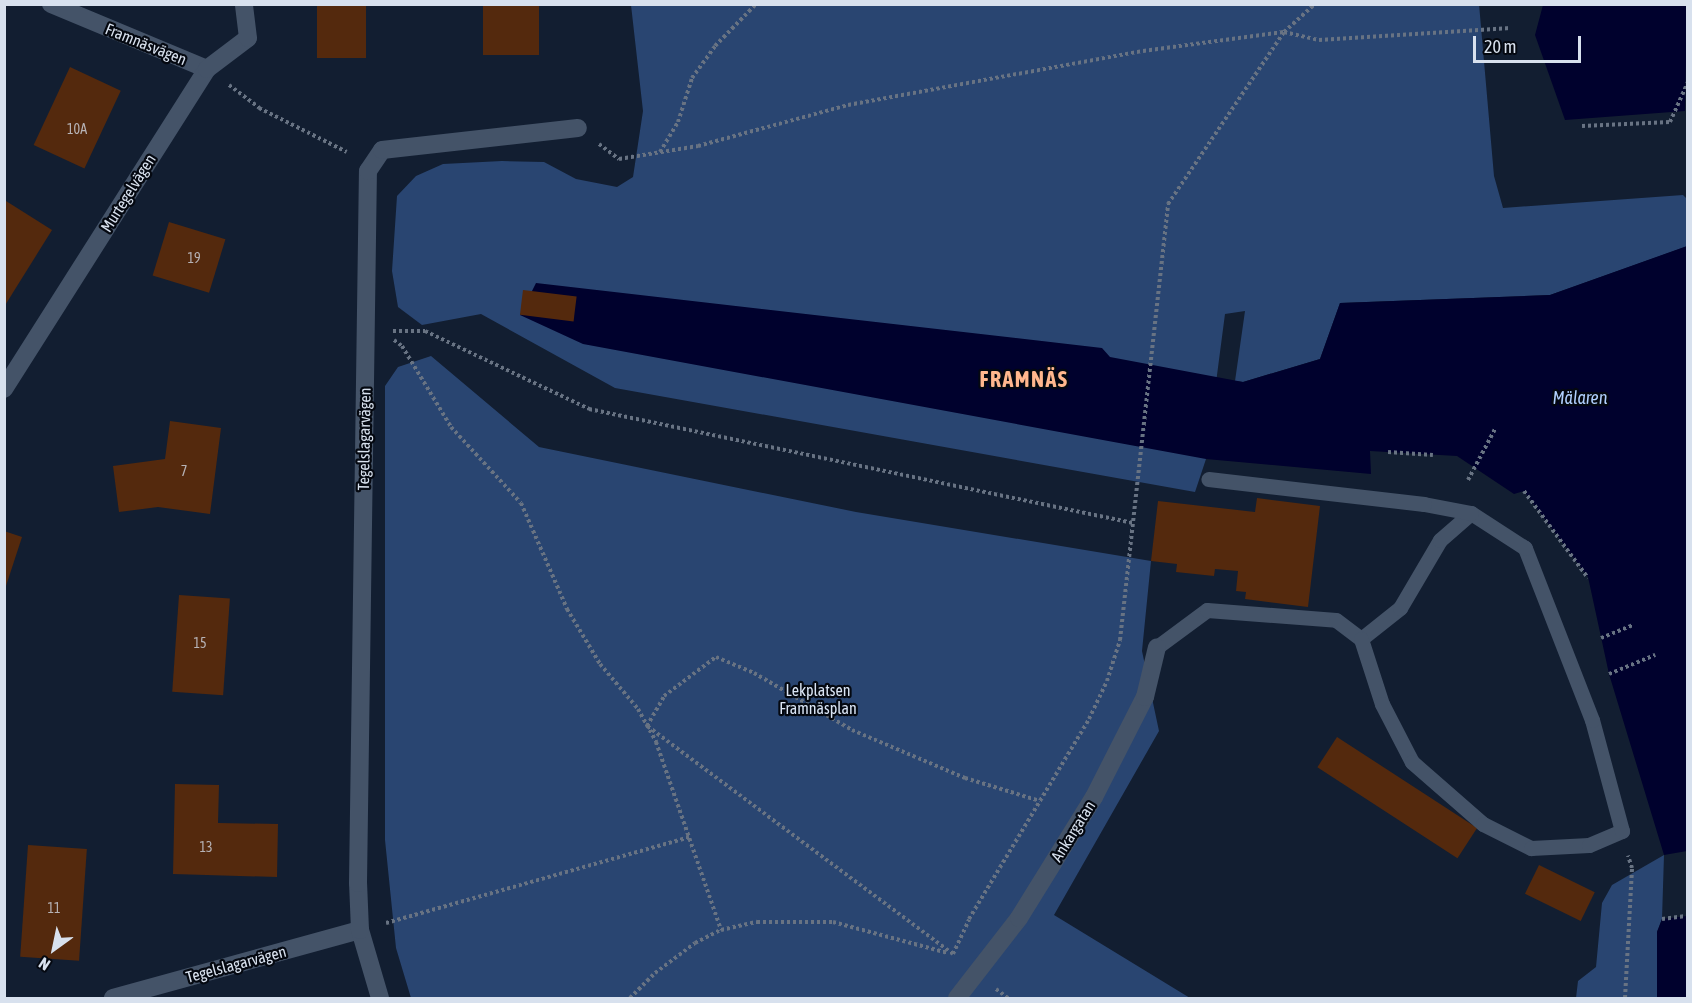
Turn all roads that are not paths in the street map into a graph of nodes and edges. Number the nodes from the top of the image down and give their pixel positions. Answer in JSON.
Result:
{"nodes":[{"id":1,"x":51,"y":4,"type":"edge"},
{"id":2,"x":244,"y":4,"type":"edge"},
{"id":3,"x":207,"y":69,"type":"junction"},
{"id":4,"x":578,"y":128,"type":"road end"},
{"id":5,"x":4,"y":389,"type":"edge"},
{"id":6,"x":1208,"y":479,"type":"dead end"},
{"id":7,"x":1471,"y":513,"type":"junction"},
{"id":8,"x":1361,"y":639,"type":"junction"},
{"id":9,"x":1157,"y":647,"type":"joint"},
{"id":10,"x":360,"y":930,"type":"junction"},
{"id":11,"x":113,"y":999,"type":"edge"},
{"id":12,"x":380,"y":999,"type":"edge"},
{"id":13,"x":957,"y":999,"type":"edge"}],
"edges":[{"from":1,"to":3,"type":"street","name":"Framnäsvägen"},
{"from":2,"to":3,"type":"street","name":"Murtegelvägen"},
{"from":3,"to":5,"type":"street","name":"Murtegelvägen"},
{"from":4,"to":10,"type":"street","name":"Tegelslagarvägen"},
{"from":6,"to":7,"type":"lane"},
{"from":7,"to":8,"type":"lane"},
{"from":7,"to":8,"type":"lane"},
{"from":8,"to":9,"type":"lane"},
{"from":9,"to":13,"type":"street","name":"Ankargatan"},
{"from":10,"to":11,"type":"street","name":"Tegelslagarvägen"},
{"from":10,"to":12,"type":"street","name":"Tegelslagarvägen"}]}
